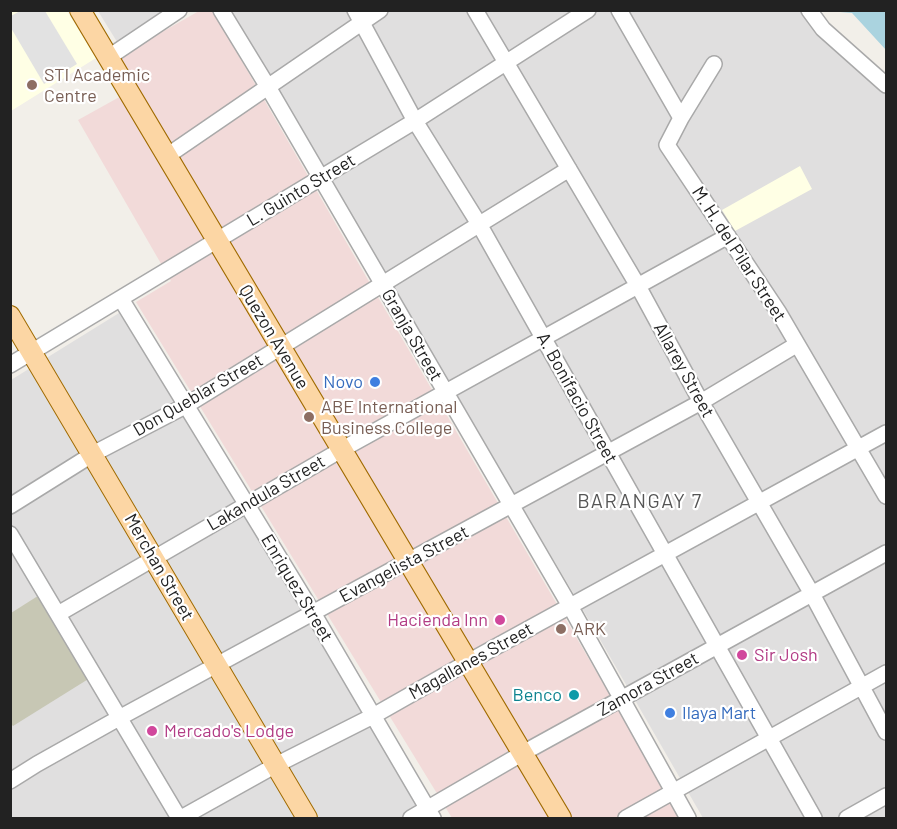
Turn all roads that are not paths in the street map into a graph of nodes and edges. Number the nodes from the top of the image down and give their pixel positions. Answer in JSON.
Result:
{"nodes":[{"id":1,"x":80,"y":10,"type":"edge"},
{"id":2,"x":179,"y":10,"type":"edge"},
{"id":3,"x":221,"y":10,"type":"edge"},
{"id":4,"x":380,"y":10,"type":"edge"},
{"id":5,"x":475,"y":10,"type":"edge"},
{"id":6,"x":588,"y":10,"type":"edge"},
{"id":7,"x":619,"y":10,"type":"edge"},
{"id":8,"x":809,"y":10,"type":"edge"},
{"id":9,"x":358,"y":17,"type":"edge"},
{"id":10,"x":109,"y":57,"type":"junction"},
{"id":11,"x":506,"y":63,"type":"junction"},
{"id":12,"x":714,"y":64,"type":"dead end"},
{"id":13,"x":886,"y":85,"type":"edge"},
{"id":14,"x":268,"y":87,"type":"junction"},
{"id":15,"x":681,"y":117,"type":"junction"},
{"id":16,"x":415,"y":121,"type":"junction"},
{"id":17,"x":167,"y":156,"type":"junction"},
{"id":18,"x":569,"y":169,"type":"junction"},
{"id":19,"x":320,"y":178,"type":"junction"},
{"id":20,"x":479,"y":224,"type":"junction"},
{"id":21,"x":728,"y":236,"type":"junction"},
{"id":22,"x":216,"y":240,"type":"junction"},
{"id":23,"x":382,"y":284,"type":"junction"},
{"id":24,"x":638,"y":286,"type":"junction"},
{"id":25,"x":121,"y":299,"type":"junction"},
{"id":26,"x":10,"y":316,"type":"edge"},
{"id":27,"x":544,"y":338,"type":"junction"},
{"id":28,"x":796,"y":345,"type":"junction"},
{"id":29,"x":280,"y":347,"type":"junction"},
{"id":30,"x":33,"y":351,"type":"junction"},
{"id":31,"x":10,"y":365,"type":"edge"},
{"id":32,"x":445,"y":392,"type":"junction"},
{"id":33,"x":700,"y":402,"type":"junction"},
{"id":34,"x":185,"y":406,"type":"junction"},
{"id":35,"x":886,"y":433,"type":"edge"},
{"id":36,"x":859,"y":448,"type":"junction"},
{"id":37,"x":341,"y":450,"type":"junction"},
{"id":38,"x":608,"y":453,"type":"junction"},
{"id":39,"x":93,"y":454,"type":"junction"},
{"id":40,"x":886,"y":496,"type":"edge"},
{"id":41,"x":758,"y":501,"type":"junction"},
{"id":42,"x":245,"y":504,"type":"junction"},
{"id":43,"x":10,"y":506,"type":"edge"},
{"id":44,"x":511,"y":506,"type":"junction"},
{"id":45,"x":10,"y":534,"type":"edge"},
{"id":46,"x":886,"y":553,"type":"edge"},
{"id":47,"x":664,"y":554,"type":"junction"},
{"id":48,"x":153,"y":558,"type":"junction"},
{"id":49,"x":408,"y":561,"type":"junction"},
{"id":50,"x":812,"y":594,"type":"junction"},
{"id":51,"x":570,"y":606,"type":"junction"},
{"id":52,"x":313,"y":613,"type":"junction"},
{"id":53,"x":58,"y":614,"type":"junction"},
{"id":54,"x":717,"y":645,"type":"junction"},
{"id":55,"x":468,"y":662,"type":"junction"},
{"id":56,"x":216,"y":666,"type":"junction"},
{"id":57,"x":886,"y":673,"type":"edge"},
{"id":58,"x":861,"y":687,"type":"junction"},
{"id":59,"x":622,"y":699,"type":"junction"},
{"id":60,"x":373,"y":716,"type":"junction"},
{"id":61,"x":119,"y":718,"type":"junction"},
{"id":62,"x":886,"y":732,"type":"edge"},
{"id":63,"x":768,"y":738,"type":"junction"},
{"id":64,"x":523,"y":753,"type":"junction"},
{"id":65,"x":276,"y":765,"type":"junction"},
{"id":66,"x":10,"y":781,"type":"edge"},
{"id":67,"x":674,"y":792,"type":"junction"},
{"id":68,"x":886,"y":796,"type":"edge"},
{"id":69,"x":430,"y":814,"type":"edge"},
{"id":70,"x":180,"y":819,"type":"edge"},
{"id":71,"x":307,"y":819,"type":"edge"},
{"id":72,"x":411,"y":819,"type":"edge"},
{"id":73,"x":561,"y":819,"type":"edge"},
{"id":74,"x":626,"y":819,"type":"edge"},
{"id":75,"x":688,"y":819,"type":"edge"},
{"id":76,"x":814,"y":819,"type":"edge"},
{"id":77,"x":847,"y":819,"type":"edge"}],
"edges":[{"from":1,"to":10,"type":"main road","name":"Quezon Avenue"},
{"from":2,"to":10,"type":"street"},
{"from":3,"to":14,"type":"street","name":"Granja Street"},
{"from":4,"to":9,"type":"street"},
{"from":5,"to":11,"type":"street","name":"Allarey Street"},
{"from":6,"to":11,"type":"street","name":"L. Guinto Street"},
{"from":7,"to":15,"type":"street"},
{"from":8,"to":13,"type":"street"},
{"from":9,"to":14,"type":"street"},
{"from":9,"to":16,"type":"street","name":"A. Bonifacio Street"},
{"from":10,"to":17,"type":"main road","name":"Quezon Avenue"},
{"from":11,"to":16,"type":"street","name":"L. Guinto Street"},
{"from":11,"to":18,"type":"street","name":"Allarey Street"},
{"from":12,"to":15,"type":"street"},
{"from":14,"to":17,"type":"street"},
{"from":14,"to":19,"type":"street","name":"Granja Street"},
{"from":15,"to":21,"type":"street","name":"M. H. del Pilar Street"},
{"from":16,"to":19,"type":"street","name":"L. Guinto Street"},
{"from":16,"to":20,"type":"street","name":"A. Bonifacio Street"},
{"from":17,"to":22,"type":"main road","name":"Quezon Avenue"},
{"from":18,"to":20,"type":"street","name":"Don Queblar Street"},
{"from":18,"to":24,"type":"street","name":"Allarey Street"},
{"from":19,"to":22,"type":"street","name":"L. Guinto Street"},
{"from":19,"to":23,"type":"street","name":"Granja Street"},
{"from":20,"to":23,"type":"street","name":"Don Queblar Street"},
{"from":20,"to":27,"type":"street","name":"A. Bonifacio Street"},
{"from":21,"to":24,"type":"street","name":"Lakandula Street"},
{"from":21,"to":28,"type":"street","name":"M. H. del Pilar Street"},
{"from":22,"to":25,"type":"street","name":"L. Guinto Street"},
{"from":22,"to":29,"type":"main road","name":"Quezon Avenue"},
{"from":23,"to":29,"type":"street","name":"Don Queblar Street"},
{"from":23,"to":32,"type":"street","name":"Granja Street"},
{"from":24,"to":27,"type":"street","name":"Lakandula Street"},
{"from":24,"to":33,"type":"street","name":"Allarey Street"},
{"from":25,"to":30,"type":"street","name":"L. Guinto Street"},
{"from":25,"to":34,"type":"street","name":"Enriquez Street"},
{"from":26,"to":30,"type":"main road","name":"Merchan Street"},
{"from":27,"to":32,"type":"street","name":"Lakandula Street"},
{"from":27,"to":38,"type":"street","name":"A. Bonifacio Street"},
{"from":28,"to":33,"type":"street","name":"Evangelista Street"},
{"from":28,"to":36,"type":"street","name":"M. H. del Pilar Street"},
{"from":29,"to":34,"type":"street","name":"Don Queblar Street"},
{"from":29,"to":37,"type":"main road","name":"Quezon Avenue"},
{"from":30,"to":31,"type":"street","name":"L. Guinto Street"},
{"from":30,"to":39,"type":"main road","name":"Merchan Street"},
{"from":32,"to":37,"type":"street","name":"Lakandula Street"},
{"from":32,"to":44,"type":"street","name":"Granja Street"},
{"from":33,"to":38,"type":"street","name":"Evangelista Street"},
{"from":33,"to":41,"type":"street","name":"Allarey Street"},
{"from":34,"to":39,"type":"street","name":"Don Queblar Street"},
{"from":34,"to":42,"type":"street","name":"Enriquez Street"},
{"from":35,"to":36,"type":"street","name":"Magallanes Street"},
{"from":36,"to":40,"type":"street","name":"M. H. del Pilar Street"},
{"from":36,"to":41,"type":"street","name":"Magallanes Street"},
{"from":37,"to":42,"type":"street","name":"Lakandula Street"},
{"from":37,"to":49,"type":"main road","name":"Quezon Avenue"},
{"from":38,"to":44,"type":"street","name":"Evangelista Street"},
{"from":38,"to":47,"type":"street","name":"A. Bonifacio Street"},
{"from":39,"to":43,"type":"street","name":"Don Queblar Street"},
{"from":39,"to":48,"type":"main road","name":"Merchan Street"},
{"from":41,"to":47,"type":"street","name":"Magallanes Street"},
{"from":41,"to":50,"type":"street","name":"Allarey Street"},
{"from":42,"to":48,"type":"street","name":"Lakandula Street"},
{"from":42,"to":52,"type":"street","name":"Enriquez Street"},
{"from":44,"to":49,"type":"street","name":"Evangelista Street"},
{"from":44,"to":51,"type":"street","name":"Granja Street"},
{"from":45,"to":53,"type":"street"},
{"from":46,"to":50,"type":"street","name":"Zamora Street"},
{"from":47,"to":51,"type":"street","name":"Magallanes Street"},
{"from":47,"to":54,"type":"street","name":"A. Bonifacio Street"},
{"from":48,"to":53,"type":"street","name":"Lakandula Street"},
{"from":48,"to":56,"type":"main road","name":"Merchan Street"},
{"from":49,"to":52,"type":"street","name":"Evangelista Street"},
{"from":49,"to":55,"type":"main road","name":"Quezon Avenue"},
{"from":50,"to":54,"type":"street","name":"Zamora Street"},
{"from":50,"to":58,"type":"street","name":"Allarey Street"},
{"from":51,"to":55,"type":"street","name":"Magallanes Street"},
{"from":51,"to":59,"type":"street","name":"Granja Street"},
{"from":52,"to":56,"type":"street","name":"Evangelista Street"},
{"from":52,"to":60,"type":"street","name":"Enriquez Street"},
{"from":53,"to":61,"type":"street"},
{"from":54,"to":59,"type":"street","name":"Zamora Street"},
{"from":54,"to":63,"type":"street","name":"A. Bonifacio Street"},
{"from":55,"to":60,"type":"street","name":"Magallanes Street"},
{"from":55,"to":64,"type":"main road","name":"Quezon Avenue"},
{"from":56,"to":61,"type":"street","name":"Evangelista Street"},
{"from":56,"to":65,"type":"main road","name":"Merchan Street"},
{"from":57,"to":58,"type":"street"},
{"from":58,"to":62,"type":"street","name":"Allarey Street"},
{"from":58,"to":63,"type":"street"},
{"from":59,"to":64,"type":"street","name":"Zamora Street"},
{"from":59,"to":67,"type":"street","name":"Granja Street"},
{"from":60,"to":65,"type":"street","name":"Magallanes Street"},
{"from":60,"to":69,"type":"street","name":"Enriquez Street"},
{"from":61,"to":66,"type":"street","name":"Evangelista Street"},
{"from":61,"to":70,"type":"street"},
{"from":63,"to":67,"type":"street"},
{"from":63,"to":76,"type":"street","name":"A. Bonifacio Street"},
{"from":64,"to":69,"type":"street","name":"Zamora Street"},
{"from":64,"to":73,"type":"main road","name":"Quezon Avenue"},
{"from":65,"to":70,"type":"street","name":"Magallanes Street"},
{"from":65,"to":71,"type":"main road","name":"Merchan Street"},
{"from":67,"to":74,"type":"street"},
{"from":67,"to":75,"type":"street","name":"Granja Street"},
{"from":68,"to":77,"type":"street"},
{"from":69,"to":72,"type":"street","name":"Zamora Street"}]}
